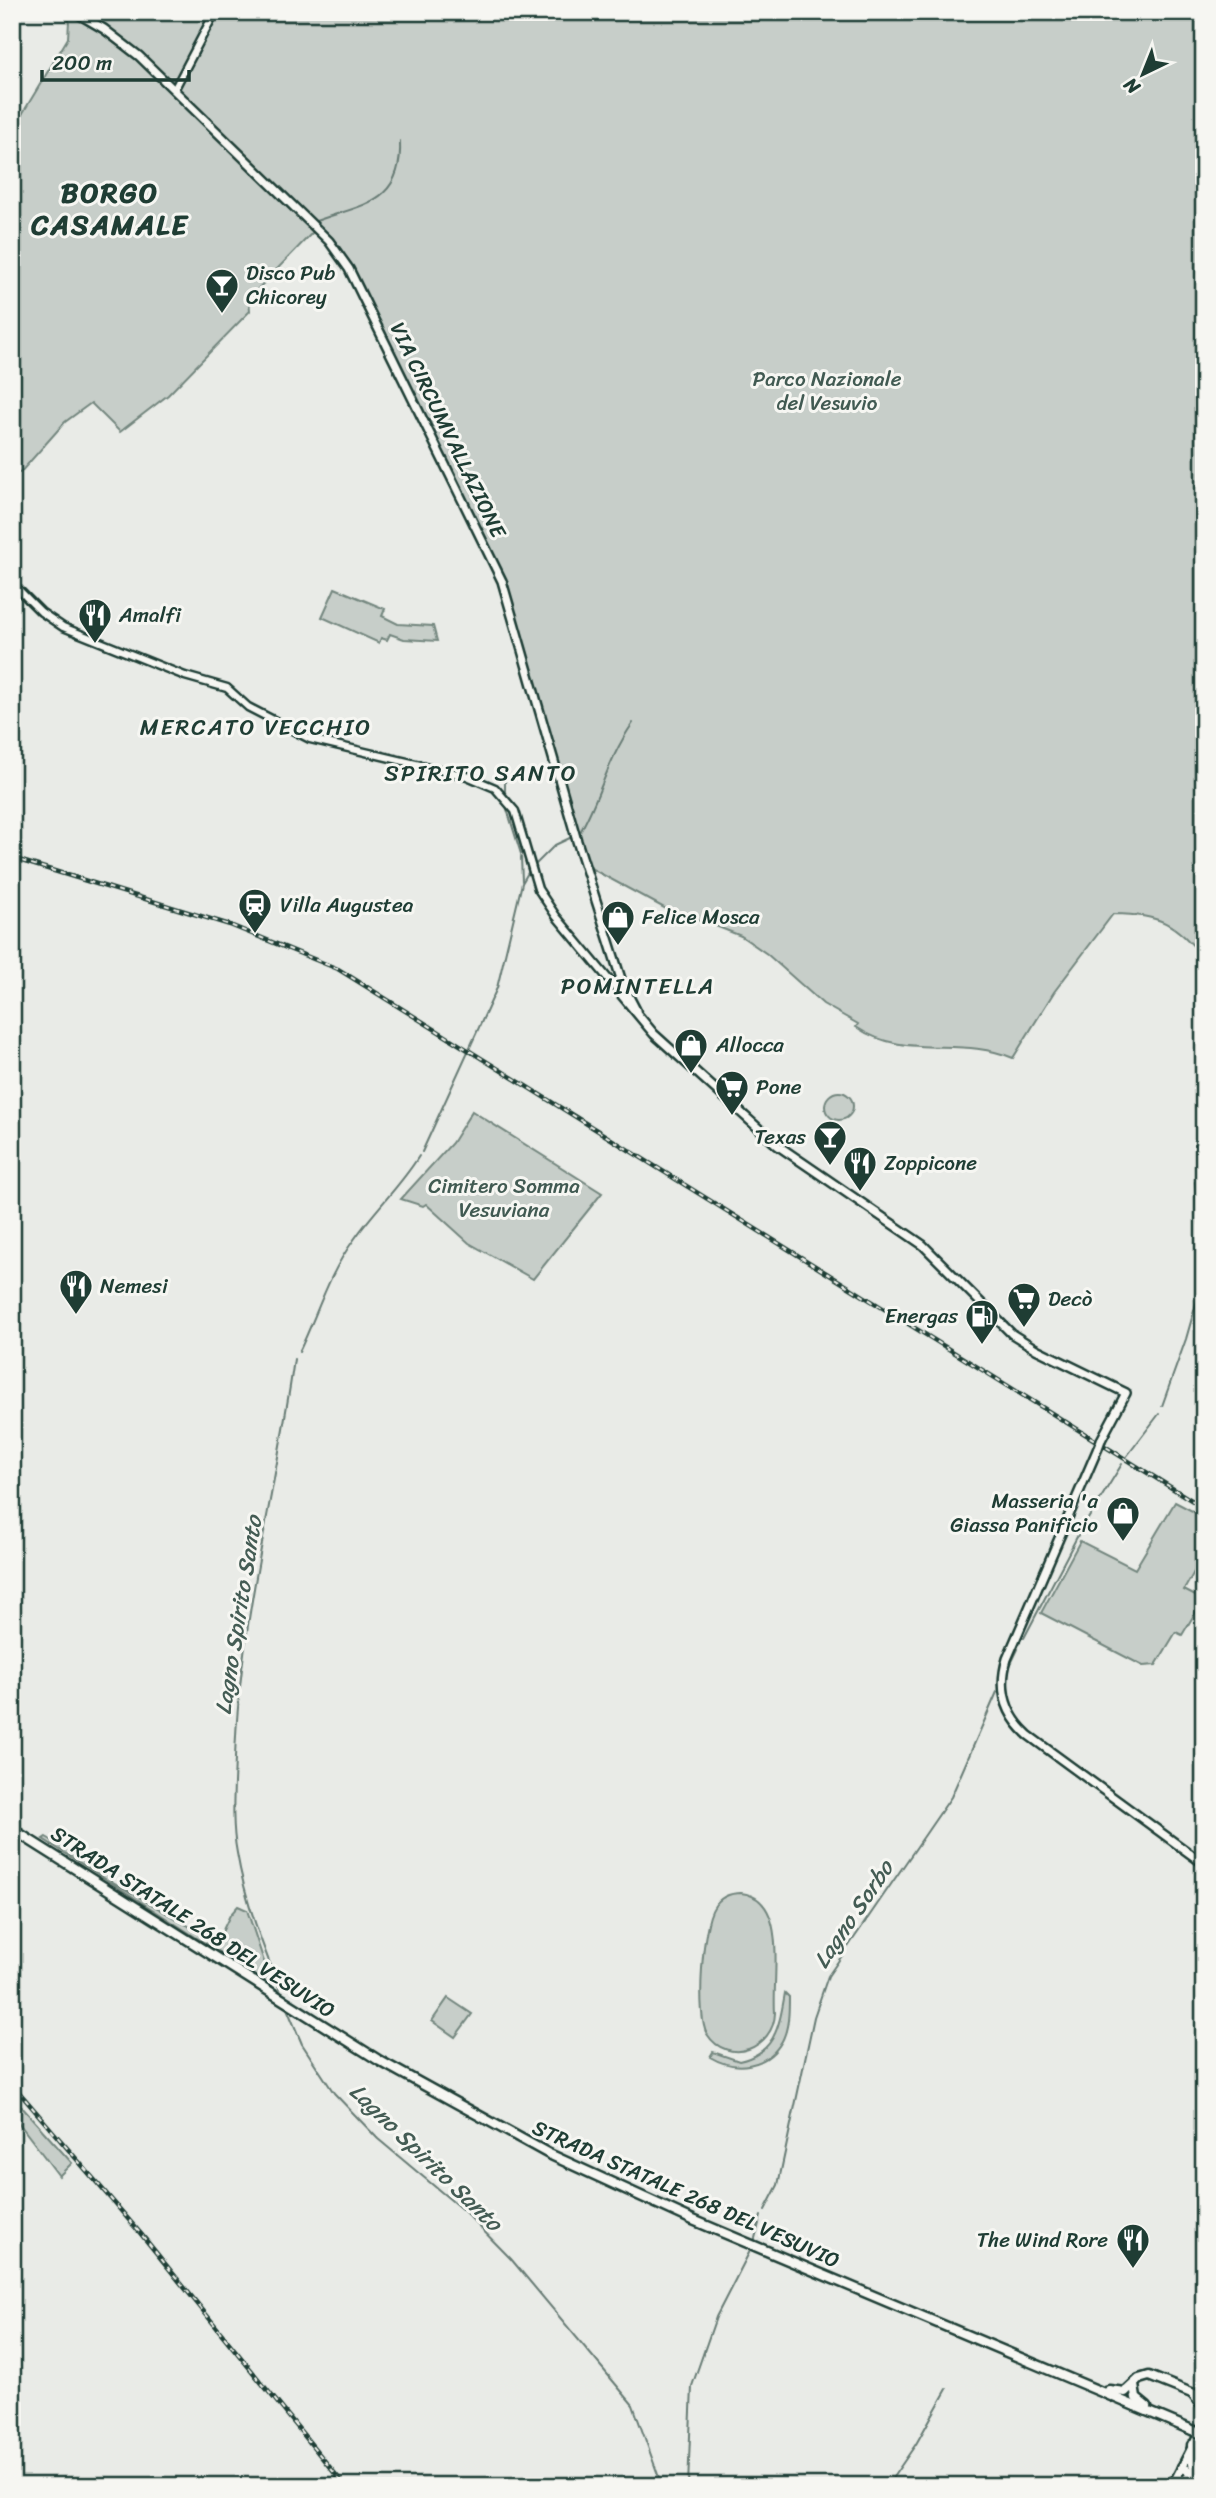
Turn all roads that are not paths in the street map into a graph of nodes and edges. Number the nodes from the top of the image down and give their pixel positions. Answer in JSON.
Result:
{"nodes":[{"id":1,"x":75,"y":12,"type":"edge"},
{"id":2,"x":215,"y":12,"type":"edge"},
{"id":3,"x":174,"y":90,"type":"junction"},
{"id":4,"x":12,"y":583,"type":"edge"},
{"id":5,"x":618,"y":984,"type":"junction"},
{"id":6,"x":12,"y":1829,"type":"edge"},
{"id":7,"x":1204,"y":1864,"type":"edge"},
{"id":8,"x":1082,"y":2384,"type":"junction"},
{"id":9,"x":1134,"y":2385,"type":"junction"},
{"id":10,"x":1191,"y":2392,"type":"junction"},
{"id":11,"x":1204,"y":2395,"type":"edge"},
{"id":12,"x":1204,"y":2416,"type":"edge"},
{"id":13,"x":1174,"y":2422,"type":"junction"},
{"id":14,"x":1204,"y":2424,"type":"edge"},
{"id":15,"x":1204,"y":2435,"type":"edge"},
{"id":16,"x":1192,"y":2445,"type":"junction"},
{"id":17,"x":1182,"y":2467,"type":"junction"},
{"id":18,"x":1203,"y":2478,"type":"edge"},
{"id":19,"x":1173,"y":2486,"type":"edge"}],
"edges":[{"from":1,"to":3,"type":"main road","name":"VIA CIRCUMVALLAZIONE"},
{"from":2,"to":3,"type":"street"},
{"from":3,"to":5,"type":"main road","name":"VIA CIRCUMVALLAZIONE"},
{"from":4,"to":5,"type":"street"},
{"from":5,"to":7,"type":"main road","bridge":true},
{"from":6,"to":8,"type":"highway","name":"STRADA STATALE 268 DEL VESUVIO"},
{"from":8,"to":9,"type":"highway"},
{"from":8,"to":13,"type":"highway","name":"STRADA STATALE 268 DEL VESUVIO"},
{"from":9,"to":10,"type":"highway"},
{"from":9,"to":13,"type":"highway"},
{"from":10,"to":11,"type":"highway"},
{"from":10,"to":12,"type":"highway"},
{"from":13,"to":15,"type":"highway","name":"STRADA STATALE 268 DEL VESUVIO","bridge":true},
{"from":14,"to":16,"type":"main road"},
{"from":16,"to":17,"type":"main road"},
{"from":16,"to":18,"type":"highway"},
{"from":17,"to":18,"type":"highway"},
{"from":17,"to":19,"type":"main road"},
{"from":18,"to":19,"type":"highway"}]}
